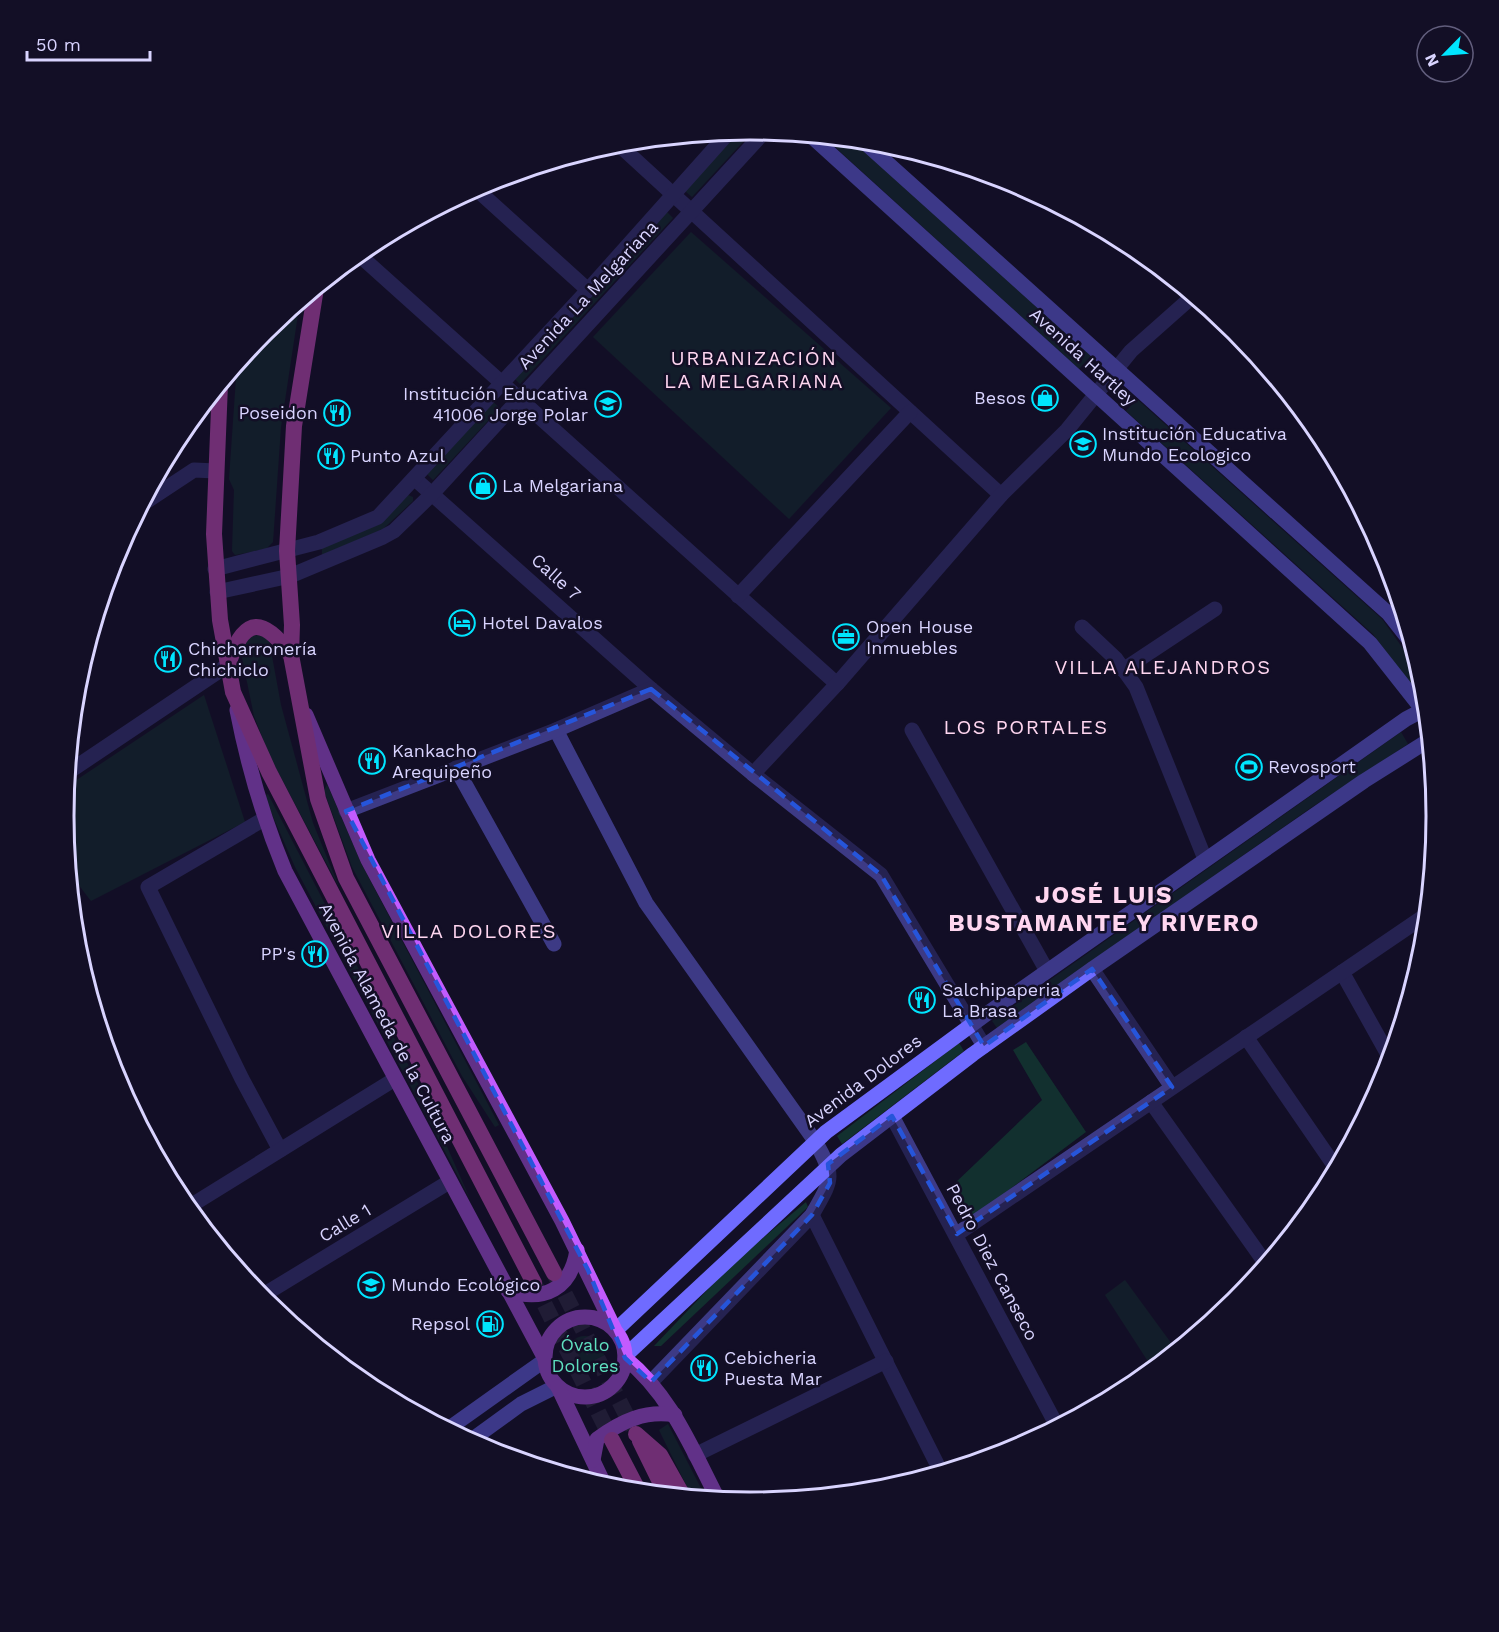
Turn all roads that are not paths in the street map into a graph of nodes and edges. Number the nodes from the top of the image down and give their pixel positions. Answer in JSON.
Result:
{"nodes":[{"id":1,"x":757,"y":140,"type":"edge"},
{"id":2,"x":721,"y":141,"type":"edge"},
{"id":3,"x":820,"y":144,"type":"edge"},
{"id":4,"x":627,"y":151,"type":"edge"},
{"id":5,"x":875,"y":152,"type":"edge"},
{"id":6,"x":674,"y":194,"type":"junction"},
{"id":7,"x":483,"y":195,"type":"edge"},
{"id":8,"x":692,"y":211,"type":"junction"},
{"id":9,"x":365,"y":260,"type":"edge"},
{"id":10,"x":588,"y":290,"type":"junction"},
{"id":11,"x":314,"y":300,"type":"edge"},
{"id":12,"x":1187,"y":301,"type":"edge"},
{"id":13,"x":1115,"y":370,"type":"junction"},
{"id":14,"x":501,"y":383,"type":"junction"},
{"id":15,"x":1094,"y":394,"type":"junction"},
{"id":16,"x":219,"y":396,"type":"edge"},
{"id":17,"x":520,"y":398,"type":"junction"},
{"id":18,"x":910,"y":412,"type":"junction"},
{"id":19,"x":216,"y":471,"type":"junction"},
{"id":20,"x":415,"y":479,"type":"junction"},
{"id":21,"x":432,"y":494,"type":"junction"},
{"id":22,"x":1000,"y":495,"type":"junction"},
{"id":23,"x":153,"y":498,"type":"edge"},
{"id":24,"x":287,"y":551,"type":"junction"},
{"id":25,"x":215,"y":569,"type":"junction"},
{"id":26,"x":290,"y":576,"type":"junction"},
{"id":27,"x":216,"y":591,"type":"junction"},
{"id":28,"x":738,"y":596,"type":"junction"},
{"id":29,"x":1215,"y":609,"type":"dead end"},
{"id":30,"x":1397,"y":625,"type":"edge"},
{"id":31,"x":1082,"y":627,"type":"dead end"},
{"id":32,"x":291,"y":655,"type":"junction"},
{"id":33,"x":228,"y":665,"type":"junction"},
{"id":34,"x":1123,"y":670,"type":"junction"},
{"id":35,"x":837,"y":684,"type":"junction"},
{"id":36,"x":651,"y":689,"type":"junction"},
{"id":37,"x":233,"y":692,"type":"junction"},
{"id":38,"x":1415,"y":699,"type":"edge"},
{"id":39,"x":300,"y":703,"type":"junction"},
{"id":40,"x":1418,"y":714,"type":"edge"},
{"id":41,"x":556,"y":730,"type":"junction"},
{"id":42,"x":912,"y":730,"type":"dead end"},
{"id":43,"x":1422,"y":745,"type":"edge"},
{"id":44,"x":75,"y":767,"type":"edge"},
{"id":45,"x":456,"y":768,"type":"junction"},
{"id":46,"x":753,"y":774,"type":"junction"},
{"id":47,"x":346,"y":811,"type":"junction"},
{"id":48,"x":264,"y":819,"type":"junction"},
{"id":49,"x":1205,"y":859,"type":"junction"},
{"id":50,"x":1417,"y":921,"type":"edge"},
{"id":51,"x":554,"y":944,"type":"dead end"},
{"id":52,"x":1092,"y":969,"type":"junction"},
{"id":53,"x":1047,"y":971,"type":"junction"},
{"id":54,"x":1342,"y":972,"type":"junction"},
{"id":55,"x":971,"y":1024,"type":"junction"},
{"id":56,"x":1246,"y":1037,"type":"junction"},
{"id":57,"x":984,"y":1046,"type":"junction"},
{"id":58,"x":1384,"y":1048,"type":"edge"},
{"id":59,"x":395,"y":1079,"type":"junction"},
{"id":60,"x":1172,"y":1088,"type":"junction"},
{"id":61,"x":1150,"y":1102,"type":"junction"},
{"id":62,"x":892,"y":1116,"type":"junction"},
{"id":63,"x":815,"y":1141,"type":"junction"},
{"id":64,"x":280,"y":1150,"type":"junction"},
{"id":65,"x":1331,"y":1161,"type":"edge"},
{"id":66,"x":828,"y":1164,"type":"junction"},
{"id":67,"x":449,"y":1182,"type":"junction"},
{"id":68,"x":195,"y":1203,"type":"edge"},
{"id":69,"x":812,"y":1215,"type":"junction"},
{"id":70,"x":957,"y":1234,"type":"junction"},
{"id":71,"x":577,"y":1250,"type":"junction"},
{"id":72,"x":1262,"y":1258,"type":"edge"},
{"id":73,"x":554,"y":1273,"type":"tunnel mouth"},
{"id":74,"x":534,"y":1283,"type":"tunnel mouth"},
{"id":75,"x":508,"y":1291,"type":"junction"},
{"id":76,"x":269,"y":1292,"type":"edge"},
{"id":77,"x":615,"y":1329,"type":"junction"},
{"id":78,"x":626,"y":1356,"type":"junction"},
{"id":79,"x":544,"y":1358,"type":"junction"},
{"id":80,"x":886,"y":1361,"type":"junction"},
{"id":81,"x":651,"y":1382,"type":"junction"},
{"id":82,"x":558,"y":1387,"type":"junction"},
{"id":83,"x":675,"y":1415,"type":"junction"},
{"id":84,"x":1054,"y":1419,"type":"edge"},
{"id":85,"x":455,"y":1424,"type":"edge"},
{"id":86,"x":478,"y":1435,"type":"edge"},
{"id":87,"x":612,"y":1440,"type":"tunnel mouth"},
{"id":88,"x":695,"y":1455,"type":"junction"},
{"id":89,"x":593,"y":1460,"type":"junction"},
{"id":90,"x":937,"y":1465,"type":"edge"},
{"id":91,"x":599,"y":1475,"type":"edge"},
{"id":92,"x":634,"y":1482,"type":"edge"},
{"id":93,"x":662,"y":1486,"type":"edge"},
{"id":94,"x":678,"y":1488,"type":"edge"},
{"id":95,"x":714,"y":1491,"type":"edge"}],
"edges":[{"from":1,"to":8,"type":"street","name":"Avenida La Melgariana"},
{"from":2,"to":6,"type":"street","name":"Avenida La Melgariana"},
{"from":3,"to":15,"type":"main road","name":"Avenida Hartley"},
{"from":4,"to":6,"type":"street"},
{"from":5,"to":13,"type":"main road","name":"Avenida Hartley"},
{"from":6,"to":8,"type":"street"},
{"from":6,"to":10,"type":"street","name":"Avenida La Melgariana"},
{"from":7,"to":10,"type":"street"},
{"from":8,"to":17,"type":"street","name":"Avenida La Melgariana"},
{"from":8,"to":18,"type":"street"},
{"from":9,"to":14,"type":"street"},
{"from":10,"to":14,"type":"street","name":"Avenida La Melgariana"},
{"from":11,"to":24,"type":"highway","name":"Avenida Alameda de la Cultura"},
{"from":12,"to":13,"type":"street"},
{"from":13,"to":15,"type":"street"},
{"from":13,"to":30,"type":"main road","name":"Avenida Hartley"},
{"from":14,"to":17,"type":"street"},
{"from":14,"to":20,"type":"street","name":"Avenida La Melgariana"},
{"from":15,"to":22,"type":"street"},
{"from":15,"to":38,"type":"main road","name":"Avenida Hartley"},
{"from":16,"to":19,"type":"highway","name":"Avenida Alameda de la Cultura"},
{"from":17,"to":21,"type":"street","name":"Avenida La Melgariana"},
{"from":17,"to":28,"type":"street"},
{"from":18,"to":22,"type":"street"},
{"from":18,"to":28,"type":"street"},
{"from":19,"to":23,"type":"street"},
{"from":19,"to":25,"type":"highway","name":"Avenida Alameda de la Cultura"},
{"from":20,"to":21,"type":"street","name":"Calle 7"},
{"from":20,"to":24,"type":"street","name":"Avenida La Melgariana"},
{"from":21,"to":26,"type":"street","name":"Avenida La Melgariana"},
{"from":21,"to":36,"type":"street","name":"Calle 7"},
{"from":22,"to":35,"type":"street"},
{"from":24,"to":25,"type":"street","name":"Avenida La Melgariana"},
{"from":24,"to":26,"type":"highway","name":"Avenida Alameda de la Cultura"},
{"from":25,"to":27,"type":"highway","name":"Avenida Alameda de la Cultura"},
{"from":26,"to":27,"type":"street","name":"Avenida La Melgariana"},
{"from":26,"to":32,"type":"highway","name":"Avenida Alameda de la Cultura"},
{"from":27,"to":33,"type":"highway","name":"Avenida Alameda de la Cultura"},
{"from":28,"to":35,"type":"street"},
{"from":29,"to":34,"type":"street"},
{"from":31,"to":34,"type":"street"},
{"from":32,"to":33,"type":"highway"},
{"from":32,"to":39,"type":"highway","name":"Avenida Alameda de la Cultura"},
{"from":33,"to":37,"type":"highway","name":"Avenida Alameda de la Cultura"},
{"from":33,"to":44,"type":"street"},
{"from":34,"to":49,"type":"street"},
{"from":35,"to":46,"type":"street"},
{"from":36,"to":41,"type":"street"},
{"from":36,"to":46,"type":"street","name":"Calle 7"},
{"from":37,"to":48,"type":"main road","name":"Avenida Alameda de la Cultura"},
{"from":37,"to":74,"type":"highway","name":"Avenida Alameda de la Cultura"},
{"from":39,"to":47,"type":"main road","name":"Avenida Alameda de la Cultura"},
{"from":39,"to":73,"type":"highway","name":"Avenida Alameda de la Cultura"},
{"from":40,"to":49,"type":"main road","name":"Avenida Dolores"},
{"from":41,"to":45,"type":"street"},
{"from":41,"to":63,"type":"street"},
{"from":42,"to":53,"type":"street"},
{"from":43,"to":52,"type":"main road"},
{"from":45,"to":47,"type":"street"},
{"from":45,"to":51,"type":"street"},
{"from":46,"to":55,"type":"street","name":"Calle 7"},
{"from":47,"to":71,"type":"main road","name":"Avenida Alameda de la Cultura"},
{"from":48,"to":59,"type":"main road","name":"Avenida Alameda de la Cultura"},
{"from":48,"to":64,"type":"street"},
{"from":49,"to":53,"type":"main road","name":"Avenida Dolores"},
{"from":50,"to":54,"type":"street"},
{"from":52,"to":57,"type":"main road"},
{"from":52,"to":60,"type":"street"},
{"from":53,"to":55,"type":"main road","name":"Avenida Dolores"},
{"from":54,"to":56,"type":"street"},
{"from":54,"to":58,"type":"street"},
{"from":55,"to":57,"type":"street","name":"Calle 7"},
{"from":55,"to":63,"type":"main road","name":"Avenida Dolores"},
{"from":56,"to":60,"type":"street"},
{"from":56,"to":65,"type":"street"},
{"from":57,"to":62,"type":"main road"},
{"from":59,"to":64,"type":"street"},
{"from":59,"to":67,"type":"main road","name":"Avenida Alameda de la Cultura"},
{"from":60,"to":61,"type":"street"},
{"from":61,"to":70,"type":"street"},
{"from":61,"to":72,"type":"street"},
{"from":62,"to":66,"type":"main road"},
{"from":62,"to":70,"type":"street","name":"Pedro Diez Canseco"},
{"from":63,"to":66,"type":"street"},
{"from":63,"to":77,"type":"main road","name":"Avenida Dolores"},
{"from":64,"to":68,"type":"street"},
{"from":66,"to":69,"type":"street"},
{"from":66,"to":78,"type":"main road"},
{"from":67,"to":75,"type":"main road","name":"Avenida Alameda de la Cultura"},
{"from":67,"to":76,"type":"street","name":"Calle 1"},
{"from":69,"to":80,"type":"street"},
{"from":69,"to":81,"type":"street"},
{"from":70,"to":84,"type":"street","name":"Pedro Diez Canseco"},
{"from":71,"to":75,"type":"main road"},
{"from":71,"to":77,"type":"main road","name":"Avenida Alameda de la Cultura"},
{"from":75,"to":79,"type":"main road","name":"Avenida Alameda de la Cultura"},
{"from":77,"to":78,"type":"main road"},
{"from":77,"to":79,"type":"main road"},
{"from":78,"to":81,"type":"main road"},
{"from":78,"to":82,"type":"main road"},
{"from":79,"to":82,"type":"main road"},
{"from":79,"to":85,"type":"main road"},
{"from":80,"to":88,"type":"street"},
{"from":80,"to":90,"type":"street"},
{"from":81,"to":83,"type":"main road"},
{"from":82,"to":86,"type":"main road"},
{"from":82,"to":89,"type":"main road"},
{"from":83,"to":88,"type":"main road"},
{"from":83,"to":89,"type":"main road"},
{"from":87,"to":92,"type":"highway"},
{"from":88,"to":95,"type":"main road"},
{"from":89,"to":91,"type":"main road"},
{"from":93,"to":94,"type":"highway"}]}
